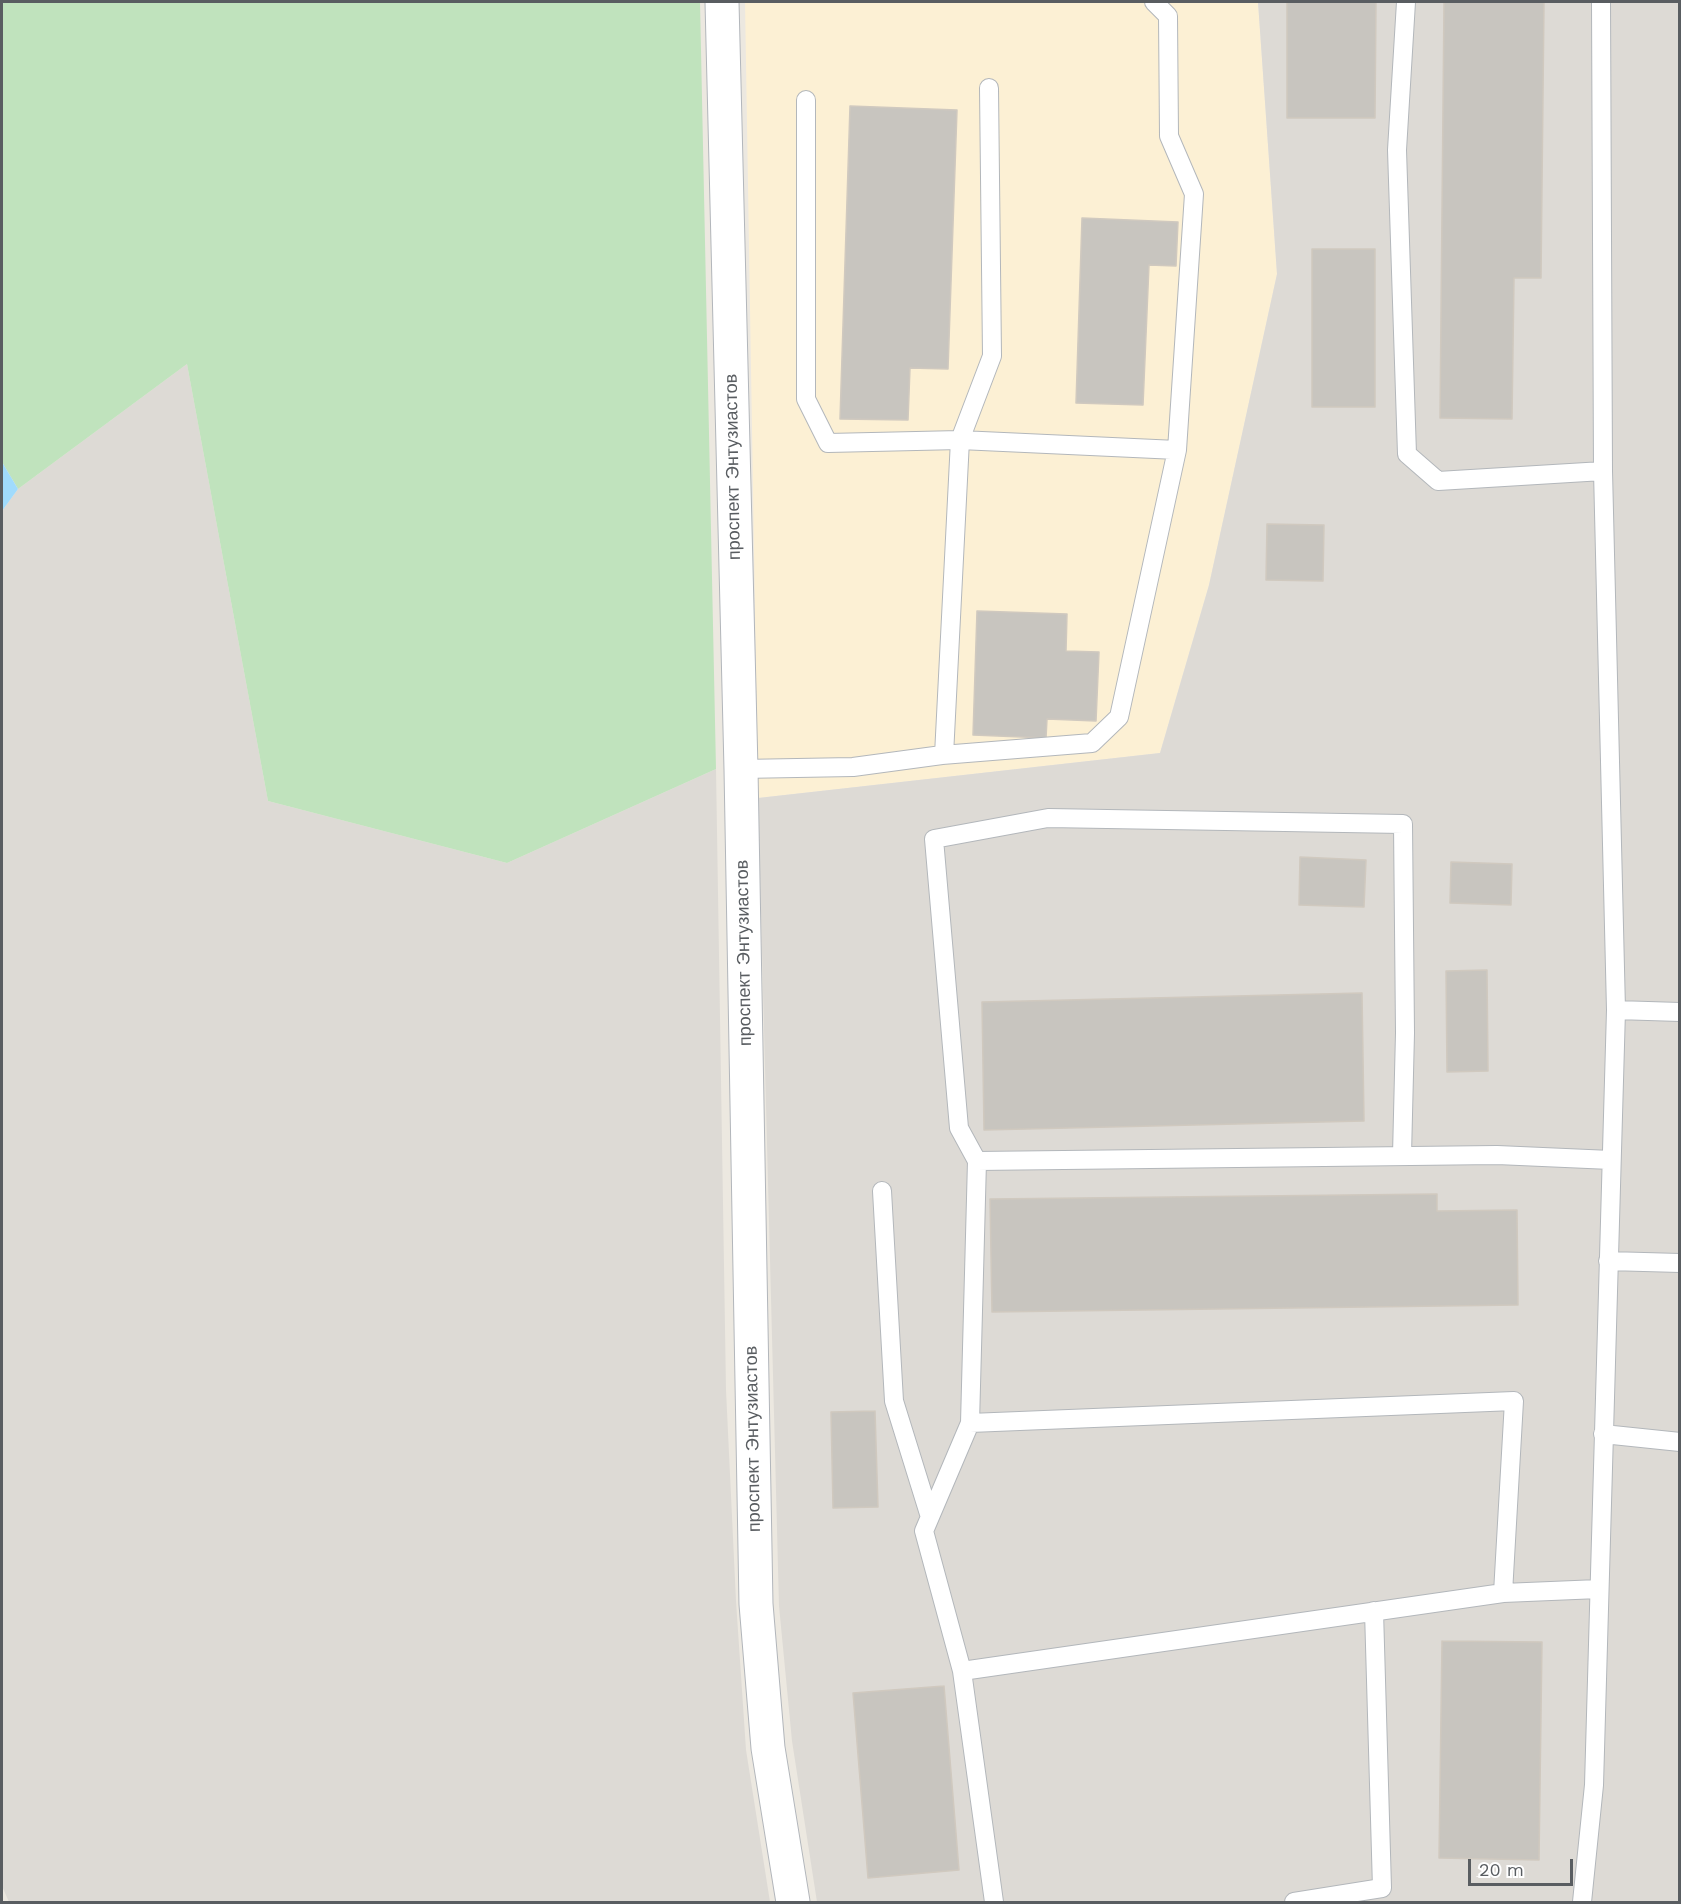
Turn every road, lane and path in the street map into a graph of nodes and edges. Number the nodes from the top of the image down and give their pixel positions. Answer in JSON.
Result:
{"nodes":[{"id":1,"x":722,"y":2,"type":"edge"},
{"id":2,"x":1154,"y":2,"type":"edge"},
{"id":3,"x":1406,"y":2,"type":"edge"},
{"id":4,"x":1601,"y":2,"type":"edge"},
{"id":5,"x":988,"y":88,"type":"dead end"},
{"id":6,"x":806,"y":100,"type":"dead end"},
{"id":7,"x":960,"y":440,"type":"junction"},
{"id":8,"x":1177,"y":450,"type":"junction"},
{"id":9,"x":1603,"y":471,"type":"junction"},
{"id":10,"x":944,"y":754,"type":"junction"},
{"id":11,"x":741,"y":769,"type":"junction"},
{"id":12,"x":1616,"y":1010,"type":"junction"},
{"id":13,"x":1680,"y":1012,"type":"edge"},
{"id":14,"x":1402,"y":1155,"type":"junction"},
{"id":15,"x":1611,"y":1160,"type":"junction"},
{"id":16,"x":977,"y":1161,"type":"junction"},
{"id":17,"x":882,"y":1191,"type":"dead end"},
{"id":18,"x":1608,"y":1261,"type":"junction"},
{"id":19,"x":1680,"y":1263,"type":"edge"},
{"id":20,"x":970,"y":1423,"type":"junction"},
{"id":21,"x":1603,"y":1434,"type":"junction"},
{"id":22,"x":1680,"y":1442,"type":"edge"},
{"id":23,"x":930,"y":1517,"type":"junction"},
{"id":24,"x":1599,"y":1589,"type":"junction"},
{"id":25,"x":1503,"y":1593,"type":"junction"},
{"id":26,"x":1374,"y":1611,"type":"junction"},
{"id":27,"x":962,"y":1671,"type":"junction"},
{"id":28,"x":793,"y":1902,"type":"edge"},
{"id":29,"x":994,"y":1902,"type":"edge"},
{"id":30,"x":1294,"y":1902,"type":"edge"},
{"id":31,"x":1582,"y":1902,"type":"edge"}],
"edges":[{"from":1,"to":11,"type":"street","name":"проспект Энтузиастов"},
{"from":2,"to":8,"type":"lane"},
{"from":3,"to":9,"type":"lane"},
{"from":4,"to":9,"type":"lane"},
{"from":5,"to":7,"type":"lane"},
{"from":6,"to":7,"type":"lane"},
{"from":7,"to":8,"type":"lane"},
{"from":7,"to":10,"type":"lane"},
{"from":8,"to":10,"type":"lane"},
{"from":9,"to":12,"type":"lane"},
{"from":10,"to":11,"type":"lane"},
{"from":11,"to":28,"type":"street","name":"проспект Энтузиастов"},
{"from":12,"to":13,"type":"lane"},
{"from":12,"to":15,"type":"lane"},
{"from":14,"to":15,"type":"lane"},
{"from":14,"to":16,"type":"lane"},
{"from":14,"to":16,"type":"lane"},
{"from":15,"to":18,"type":"lane"},
{"from":16,"to":20,"type":"lane"},
{"from":17,"to":23,"type":"lane"},
{"from":18,"to":19,"type":"lane"},
{"from":18,"to":21,"type":"lane"},
{"from":20,"to":23,"type":"lane"},
{"from":20,"to":25,"type":"lane"},
{"from":21,"to":22,"type":"lane"},
{"from":21,"to":24,"type":"lane"},
{"from":23,"to":27,"type":"lane"},
{"from":24,"to":25,"type":"lane"},
{"from":24,"to":31,"type":"lane"},
{"from":25,"to":26,"type":"lane"},
{"from":26,"to":27,"type":"lane"},
{"from":26,"to":30,"type":"lane"},
{"from":27,"to":29,"type":"lane"}]}
